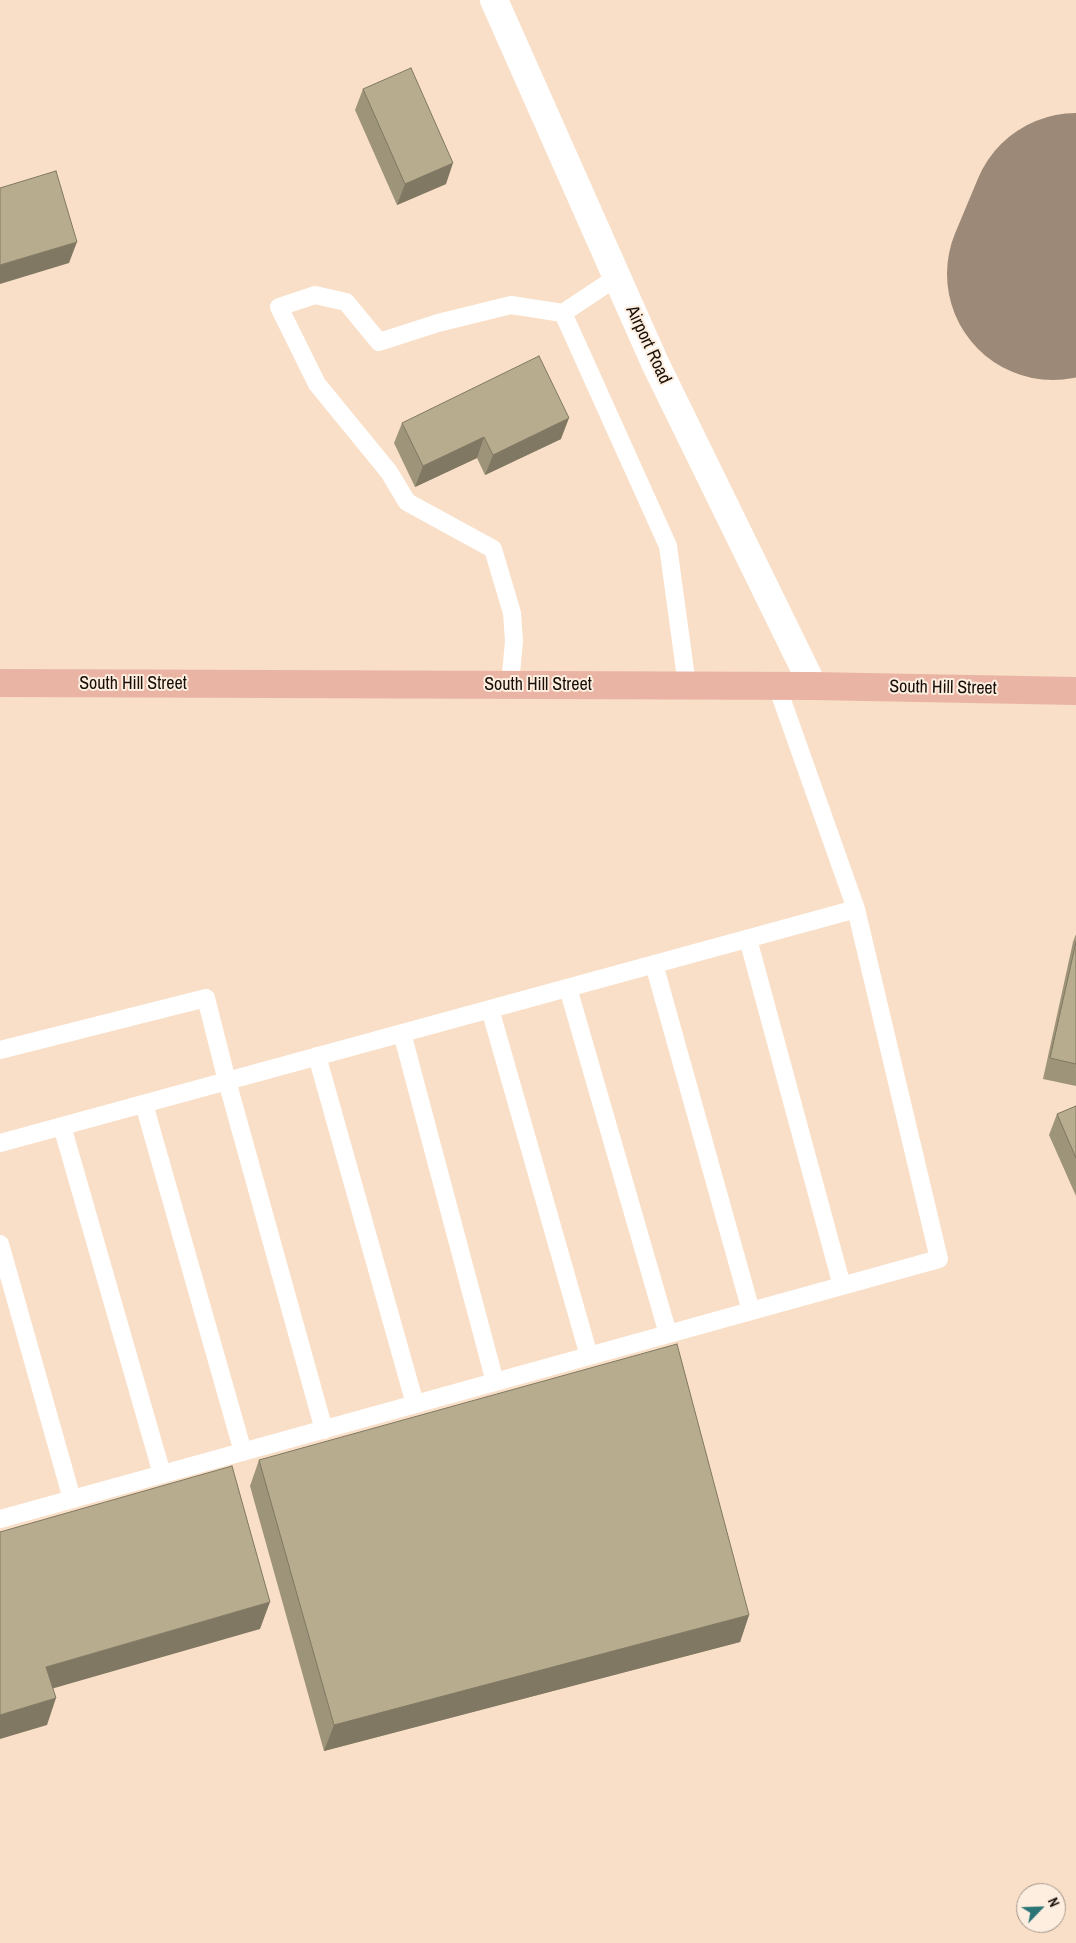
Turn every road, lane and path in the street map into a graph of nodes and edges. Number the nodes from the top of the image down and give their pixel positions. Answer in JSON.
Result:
{"nodes":[{"id":1,"x":494,"y":0,"type":"edge"},
{"id":2,"x":617,"y":277,"type":"junction"},
{"id":3,"x":563,"y":313,"type":"junction"},
{"id":4,"x":0,"y":683,"type":"edge"},
{"id":5,"x":510,"y":685,"type":"junction"},
{"id":6,"x":687,"y":686,"type":"junction"},
{"id":7,"x":777,"y":686,"type":"junction"},
{"id":8,"x":813,"y":686,"type":"junction"},
{"id":9,"x":1076,"y":691,"type":"edge"},
{"id":10,"x":856,"y":909,"type":"junction"},
{"id":11,"x":748,"y":939,"type":"junction"},
{"id":12,"x":654,"y":964,"type":"junction"},
{"id":13,"x":568,"y":988,"type":"junction"},
{"id":14,"x":490,"y":1009,"type":"junction"},
{"id":15,"x":402,"y":1033,"type":"junction"},
{"id":16,"x":0,"y":1050,"type":"edge"},
{"id":17,"x":316,"y":1056,"type":"junction"},
{"id":18,"x":227,"y":1081,"type":"junction"},
{"id":19,"x":144,"y":1104,"type":"junction"},
{"id":20,"x":62,"y":1126,"type":"junction"},
{"id":21,"x":0,"y":1143,"type":"edge"},
{"id":22,"x":0,"y":1244,"type":"edge"},
{"id":23,"x":842,"y":1286,"type":"junction"},
{"id":24,"x":751,"y":1311,"type":"junction"},
{"id":25,"x":668,"y":1334,"type":"junction"},
{"id":26,"x":589,"y":1356,"type":"junction"},
{"id":27,"x":495,"y":1382,"type":"junction"},
{"id":28,"x":415,"y":1404,"type":"junction"},
{"id":29,"x":324,"y":1430,"type":"junction"},
{"id":30,"x":243,"y":1452,"type":"junction"},
{"id":31,"x":162,"y":1474,"type":"junction"},
{"id":32,"x":72,"y":1499,"type":"junction"},
{"id":33,"x":0,"y":1519,"type":"edge"}],
"edges":[{"from":1,"to":2,"type":"street","name":"Airport Road"},
{"from":2,"to":3,"type":"lane"},
{"from":2,"to":8,"type":"street","name":"Airport Road"},
{"from":3,"to":5,"type":"lane"},
{"from":3,"to":6,"type":"lane"},
{"from":4,"to":5,"type":"main road","name":"South Hill Street"},
{"from":5,"to":6,"type":"main road","name":"South Hill Street"},
{"from":6,"to":7,"type":"main road","name":"South Hill Street"},
{"from":7,"to":8,"type":"main road","name":"South Hill Street"},
{"from":7,"to":10,"type":"lane"},
{"from":8,"to":9,"type":"main road","name":"South Hill Street"},
{"from":10,"to":11,"type":"lane"},
{"from":10,"to":23,"type":"lane"},
{"from":11,"to":12,"type":"lane"},
{"from":11,"to":23,"type":"lane"},
{"from":12,"to":13,"type":"lane"},
{"from":12,"to":24,"type":"lane"},
{"from":13,"to":14,"type":"lane"},
{"from":13,"to":25,"type":"lane"},
{"from":14,"to":15,"type":"lane"},
{"from":14,"to":26,"type":"lane"},
{"from":15,"to":17,"type":"lane"},
{"from":15,"to":27,"type":"lane"},
{"from":16,"to":18,"type":"lane"},
{"from":17,"to":18,"type":"lane"},
{"from":17,"to":28,"type":"lane"},
{"from":18,"to":19,"type":"lane"},
{"from":18,"to":29,"type":"lane"},
{"from":19,"to":20,"type":"lane"},
{"from":19,"to":30,"type":"lane"},
{"from":20,"to":21,"type":"lane"},
{"from":20,"to":31,"type":"lane"},
{"from":22,"to":32,"type":"lane"},
{"from":23,"to":24,"type":"lane"},
{"from":24,"to":25,"type":"lane"},
{"from":25,"to":26,"type":"lane"},
{"from":26,"to":27,"type":"lane"},
{"from":27,"to":28,"type":"lane"},
{"from":28,"to":29,"type":"lane"},
{"from":29,"to":30,"type":"lane"},
{"from":30,"to":31,"type":"lane"},
{"from":31,"to":32,"type":"lane"},
{"from":32,"to":33,"type":"lane"}]}
